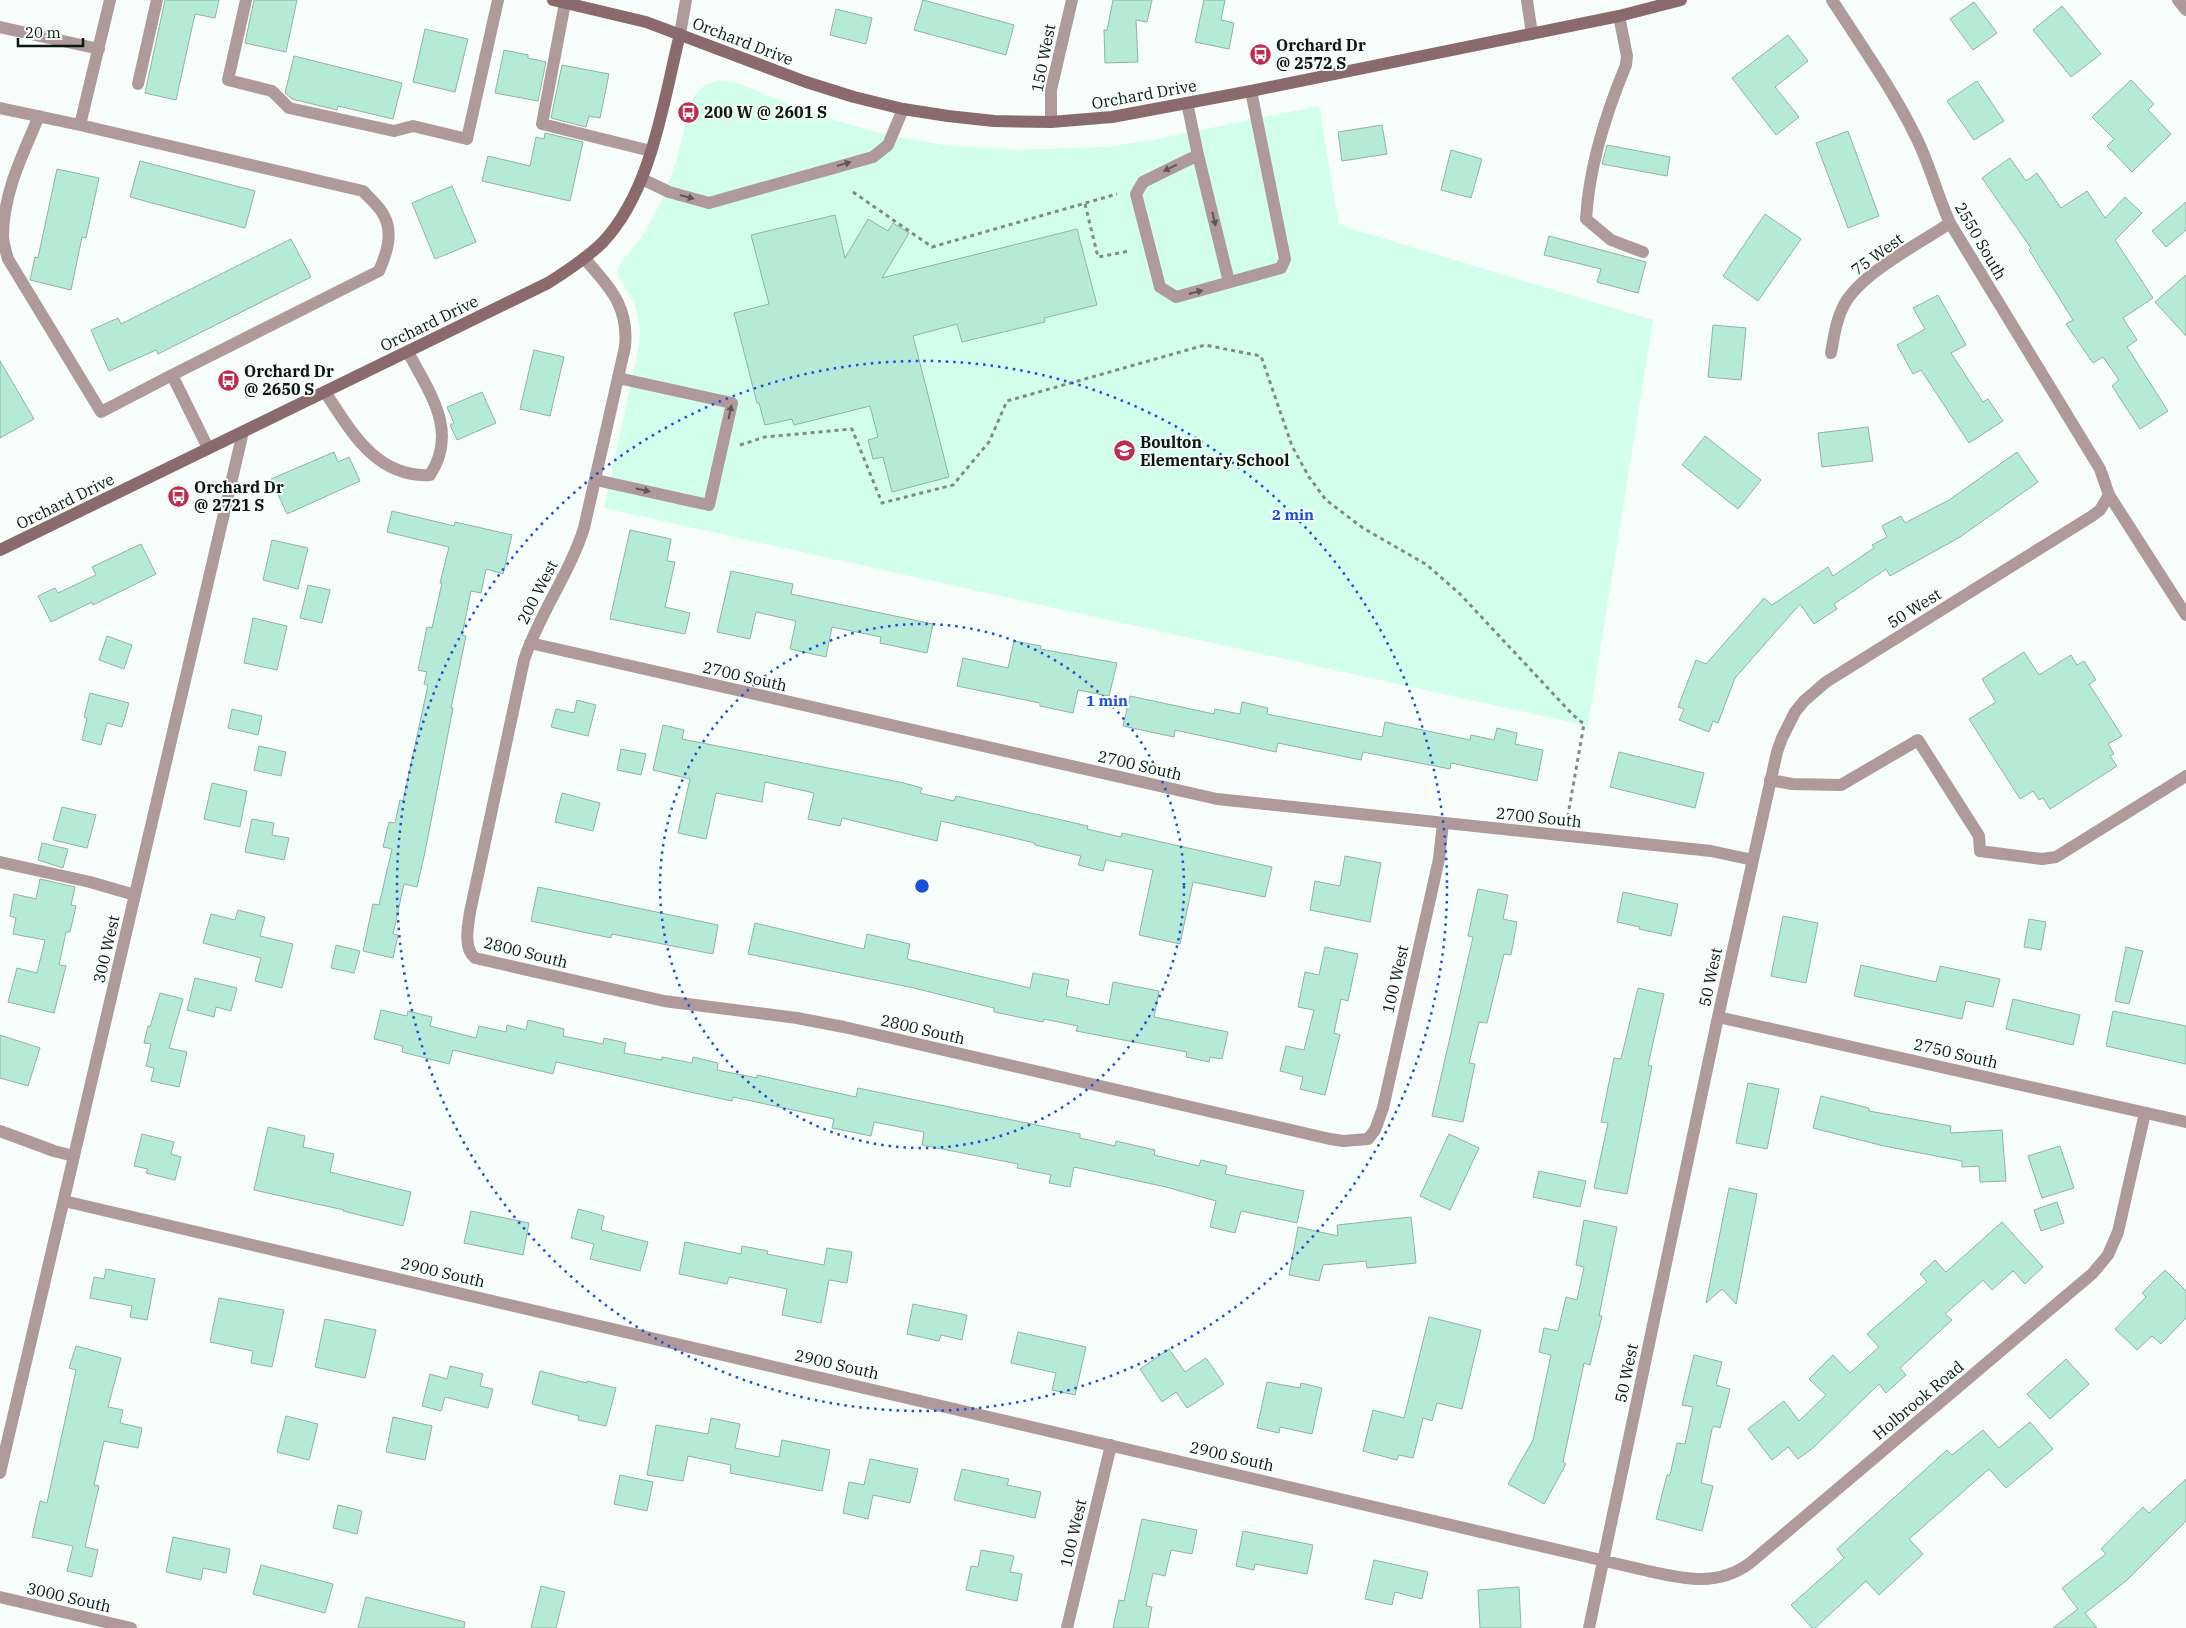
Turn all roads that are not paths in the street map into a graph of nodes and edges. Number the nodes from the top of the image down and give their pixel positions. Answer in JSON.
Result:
{"nodes":[{"id":1,"x":110,"y":0,"type":"edge"},
{"id":2,"x":157,"y":0,"type":"edge"},
{"id":3,"x":246,"y":0,"type":"edge"},
{"id":4,"x":498,"y":0,"type":"edge"},
{"id":5,"x":686,"y":0,"type":"edge"},
{"id":6,"x":1072,"y":0,"type":"edge"},
{"id":7,"x":1527,"y":0,"type":"edge"},
{"id":8,"x":1681,"y":0,"type":"edge"},
{"id":9,"x":1832,"y":0,"type":"edge"},
{"id":10,"x":2178,"y":0,"type":"edge"},
{"id":11,"x":559,"y":1,"type":"edge"},
{"id":12,"x":2186,"y":10,"type":"edge"},
{"id":13,"x":1620,"y":16,"type":"junction"},
{"id":14,"x":0,"y":27,"type":"edge"},
{"id":15,"x":680,"y":34,"type":"junction"},
{"id":16,"x":1532,"y":34,"type":"junction"},
{"id":17,"x":99,"y":49,"type":"junction"},
{"id":18,"x":138,"y":84,"type":"dead end"},
{"id":19,"x":1252,"y":91,"type":"junction"},
{"id":20,"x":1187,"y":103,"type":"junction"},
{"id":21,"x":0,"y":108,"type":"edge"},
{"id":22,"x":902,"y":109,"type":"junction"},
{"id":23,"x":39,"y":116,"type":"junction"},
{"id":24,"x":1051,"y":122,"type":"junction"},
{"id":25,"x":80,"y":125,"type":"junction"},
{"id":26,"x":651,"y":151,"type":"junction"},
{"id":27,"x":1198,"y":155,"type":"junction"},
{"id":28,"x":642,"y":180,"type":"junction"},
{"id":29,"x":1950,"y":223,"type":"junction"},
{"id":30,"x":1643,"y":252,"type":"dead end"},
{"id":31,"x":584,"y":258,"type":"junction"},
{"id":32,"x":1229,"y":282,"type":"junction"},
{"id":33,"x":408,"y":352,"type":"junction"},
{"id":34,"x":1831,"y":353,"type":"dead end"},
{"id":35,"x":172,"y":375,"type":"junction"},
{"id":36,"x":618,"y":378,"type":"junction"},
{"id":37,"x":325,"y":392,"type":"junction"},
{"id":38,"x":243,"y":432,"type":"junction"},
{"id":39,"x":208,"y":448,"type":"junction"},
{"id":40,"x":596,"y":480,"type":"junction"},
{"id":41,"x":2109,"y":495,"type":"junction"},
{"id":42,"x":0,"y":550,"type":"edge"},
{"id":43,"x":2186,"y":615,"type":"edge"},
{"id":44,"x":530,"y":643,"type":"junction"},
{"id":45,"x":2186,"y":776,"type":"edge"},
{"id":46,"x":1770,"y":780,"type":"junction"},
{"id":47,"x":1443,"y":823,"type":"junction"},
{"id":48,"x":1753,"y":860,"type":"junction"},
{"id":49,"x":0,"y":862,"type":"edge"},
{"id":50,"x":135,"y":895,"type":"junction"},
{"id":51,"x":470,"y":954,"type":"joint"},
{"id":52,"x":1718,"y":1016,"type":"junction"},
{"id":53,"x":2145,"y":1112,"type":"junction"},
{"id":54,"x":2186,"y":1122,"type":"edge"},
{"id":55,"x":0,"y":1131,"type":"edge"},
{"id":56,"x":1368,"y":1139,"type":"joint"},
{"id":57,"x":74,"y":1156,"type":"junction"},
{"id":58,"x":64,"y":1201,"type":"junction"},
{"id":59,"x":1111,"y":1445,"type":"junction"},
{"id":60,"x":0,"y":1473,"type":"edge"},
{"id":61,"x":1604,"y":1560,"type":"junction"},
{"id":62,"x":0,"y":1597,"type":"edge"},
{"id":63,"x":131,"y":1628,"type":"edge"},
{"id":64,"x":1067,"y":1628,"type":"edge"},
{"id":65,"x":1589,"y":1628,"type":"edge"}],
"edges":[{"from":1,"to":17,"type":"street"},
{"from":2,"to":18,"type":"street"},
{"from":3,"to":4,"type":"street"},
{"from":5,"to":15,"type":"street"},
{"from":6,"to":24,"type":"street","name":"150 West"},
{"from":7,"to":16,"type":"street"},
{"from":8,"to":13,"type":"main road","name":"Orchard Drive"},
{"from":9,"to":29,"type":"street","name":"2550 South"},
{"from":10,"to":12,"type":"street"},
{"from":11,"to":15,"type":"main road"},
{"from":11,"to":26,"type":"street"},
{"from":13,"to":16,"type":"main road","name":"Orchard Drive"},
{"from":13,"to":30,"type":"street"},
{"from":14,"to":17,"type":"street"},
{"from":15,"to":22,"type":"main road","name":"Orchard Drive"},
{"from":15,"to":26,"type":"main road","name":"Orchard Drive"},
{"from":16,"to":19,"type":"main road","name":"Orchard Drive"},
{"from":17,"to":25,"type":"street"},
{"from":19,"to":20,"type":"main road","name":"Orchard Drive"},
{"from":19,"to":32,"type":"street"},
{"from":20,"to":24,"type":"main road","name":"Orchard Drive"},
{"from":20,"to":27,"type":"street"},
{"from":21,"to":23,"type":"street"},
{"from":22,"to":24,"type":"main road","name":"Orchard Drive"},
{"from":28,"to":22,"type":"street","one_way":true},
{"from":23,"to":25,"type":"street"},
{"from":23,"to":35,"type":"street"},
{"from":25,"to":35,"type":"street"},
{"from":26,"to":28,"type":"main road","name":"Orchard Drive"},
{"from":27,"to":32,"type":"street","one_way":true},
{"from":27,"to":32,"type":"street","one_way":true},
{"from":28,"to":31,"type":"main road","name":"Orchard Drive"},
{"from":29,"to":34,"type":"street","name":"75 West"},
{"from":29,"to":41,"type":"street","name":"2550 South"},
{"from":31,"to":33,"type":"main road","name":"Orchard Drive"},
{"from":31,"to":36,"type":"street","name":"200 West"},
{"from":33,"to":37,"type":"main road","name":"Orchard Drive"},
{"from":33,"to":37,"type":"street"},
{"from":35,"to":39,"type":"street"},
{"from":36,"to":40,"type":"street","name":"200 West"},
{"from":40,"to":36,"type":"street","one_way":true},
{"from":37,"to":38,"type":"main road","name":"Orchard Drive"},
{"from":38,"to":39,"type":"main road","name":"Orchard Drive"},
{"from":38,"to":50,"type":"street","name":"300 West"},
{"from":39,"to":42,"type":"main road","name":"Orchard Drive"},
{"from":40,"to":44,"type":"street","name":"200 West"},
{"from":41,"to":43,"type":"street","name":"2550 South"},
{"from":41,"to":46,"type":"street","name":"50 West"},
{"from":44,"to":47,"type":"street","name":"2700 South"},
{"from":44,"to":51,"type":"street","name":"200 West"},
{"from":45,"to":46,"type":"street"},
{"from":46,"to":48,"type":"street","name":"50 West"},
{"from":47,"to":48,"type":"street","name":"2700 South"},
{"from":47,"to":56,"type":"street","name":"100 West"},
{"from":48,"to":52,"type":"street","name":"50 West"},
{"from":49,"to":50,"type":"street"},
{"from":50,"to":57,"type":"street","name":"300 West"},
{"from":51,"to":56,"type":"street","name":"2800 South"},
{"from":52,"to":53,"type":"street","name":"2750 South"},
{"from":52,"to":61,"type":"street","name":"50 West"},
{"from":53,"to":54,"type":"street","name":"2750 South"},
{"from":53,"to":61,"type":"street","name":"Holbrook Road"},
{"from":55,"to":57,"type":"street"},
{"from":57,"to":58,"type":"street","name":"300 West"},
{"from":58,"to":59,"type":"street","name":"2900 South"},
{"from":58,"to":60,"type":"street","name":"300 West"},
{"from":59,"to":61,"type":"street","name":"2900 South"},
{"from":59,"to":64,"type":"street","name":"100 West"},
{"from":61,"to":65,"type":"street","name":"50 West"},
{"from":62,"to":63,"type":"street","name":"3000 South"}]}
